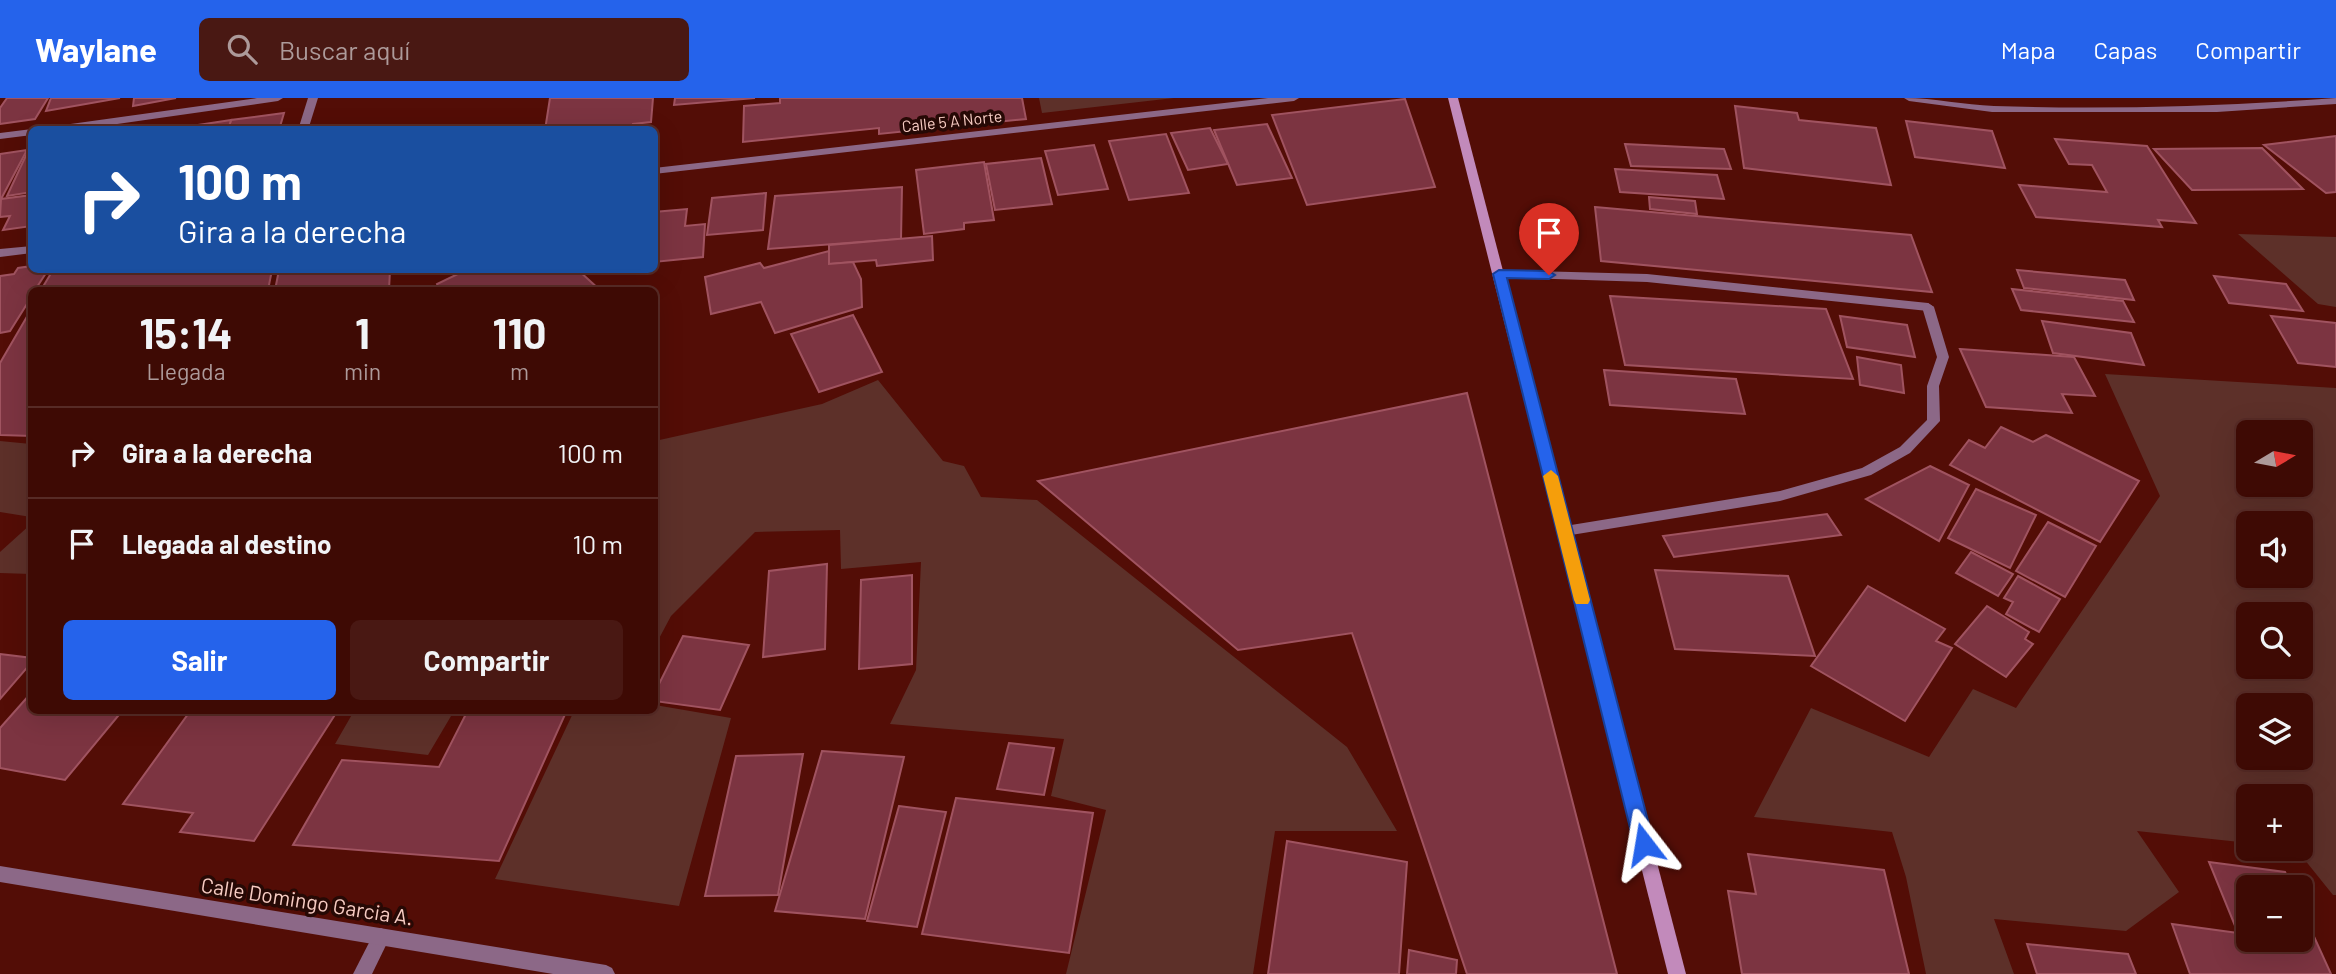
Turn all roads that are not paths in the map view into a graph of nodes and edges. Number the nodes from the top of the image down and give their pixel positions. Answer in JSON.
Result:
{"nodes":[{"id":1,"x":278,"y":98,"type":"edge"},
{"id":2,"x":313,"y":98,"type":"edge"},
{"id":3,"x":1294,"y":98,"type":"edge"},
{"id":4,"x":1453,"y":98,"type":"edge"},
{"id":5,"x":1909,"y":98,"type":"edge"},
{"id":6,"x":2336,"y":102,"type":"edge"},
{"id":7,"x":78,"y":126,"type":"edge"},
{"id":8,"x":304,"y":126,"type":"edge"},
{"id":9,"x":28,"y":132,"type":"edge"},
{"id":10,"x":0,"y":136,"type":"edge"},
{"id":11,"x":658,"y":171,"type":"edge"},
{"id":12,"x":28,"y":250,"type":"edge"},
{"id":13,"x":0,"y":253,"type":"edge"},
{"id":14,"x":1499,"y":274,"type":"junction"},
{"id":15,"x":1565,"y":531,"type":"junction"},
{"id":16,"x":0,"y":874,"type":"edge"},
{"id":17,"x":380,"y":937,"type":"junction"},
{"id":18,"x":362,"y":974,"type":"edge"},
{"id":19,"x":606,"y":974,"type":"edge"},
{"id":20,"x":1677,"y":974,"type":"edge"}],
"edges":[{"from":1,"to":7,"type":"street"},
{"from":2,"to":8,"type":"street"},
{"from":3,"to":11,"type":"street","name":"Calle 5 A Norte"},
{"from":4,"to":14,"type":"main road"},
{"from":5,"to":6,"type":"street"},
{"from":9,"to":10,"type":"street"},
{"from":12,"to":13,"type":"street"},
{"from":14,"to":15,"type":"main road"},
{"from":14,"to":15,"type":"street"},
{"from":15,"to":20,"type":"main road"},
{"from":16,"to":17,"type":"street","name":"Calle Domingo Garcia A."},
{"from":17,"to":18,"type":"street"},
{"from":17,"to":19,"type":"street","name":"Calle Domingo Garcia A."}]}
